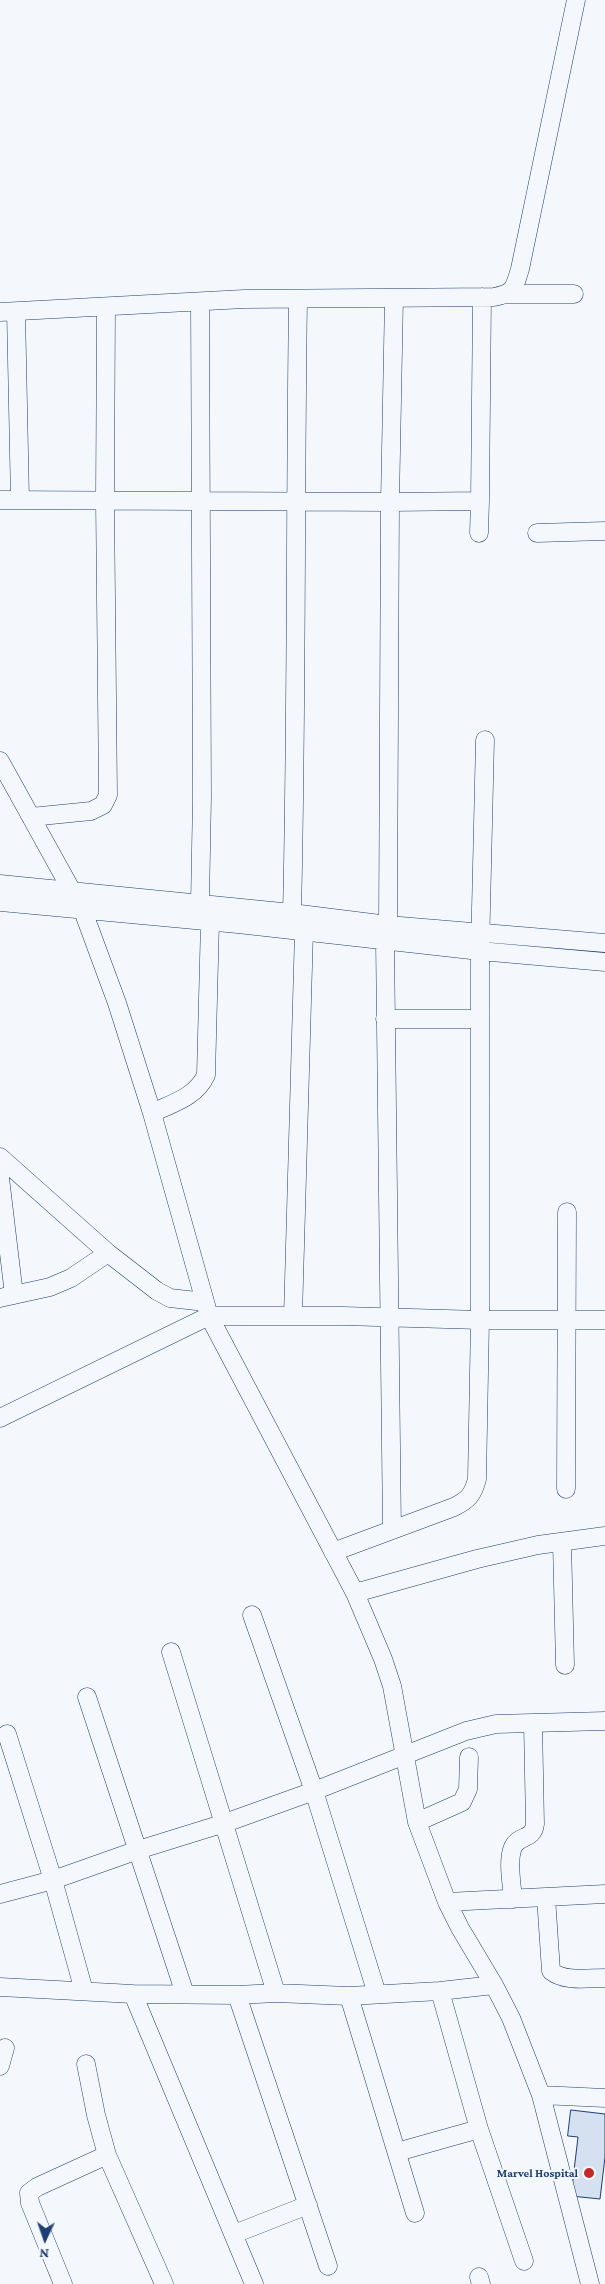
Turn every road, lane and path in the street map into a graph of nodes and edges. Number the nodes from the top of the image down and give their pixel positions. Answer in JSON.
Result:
{"nodes":[{"id":1,"x":576,"y":0,"type":"edge"},
{"id":2,"x":506,"y":294,"type":"junction"},
{"id":3,"x":574,"y":294,"type":"dead end"},
{"id":4,"x":482,"y":297,"type":"junction"},
{"id":5,"x":394,"y":298,"type":"junction"},
{"id":6,"x":298,"y":300,"type":"junction"},
{"id":7,"x":200,"y":302,"type":"junction"},
{"id":8,"x":106,"y":307,"type":"junction"},
{"id":9,"x":8,"y":312,"type":"edge"},
{"id":10,"x":0,"y":500,"type":"edge"},
{"id":11,"x":20,"y":500,"type":"junction"},
{"id":12,"x":105,"y":500,"type":"junction"},
{"id":13,"x":201,"y":500,"type":"junction"},
{"id":14,"x":480,"y":501,"type":"junction"},
{"id":15,"x":390,"y":502,"type":"junction"},
{"id":16,"x":295,"y":503,"type":"junction"},
{"id":17,"x":605,"y":531,"type":"edge"},
{"id":18,"x":479,"y":533,"type":"dead end"},
{"id":19,"x":537,"y":533,"type":"dead end"},
{"id":20,"x":485,"y":740,"type":"dead end"},
{"id":21,"x":0,"y":760,"type":"edge"},
{"id":22,"x":31,"y":816,"type":"junction"},
{"id":23,"x":0,"y":884,"type":"edge"},
{"id":24,"x":72,"y":892,"type":"junction"},
{"id":25,"x":0,"y":902,"type":"edge"},
{"id":26,"x":200,"y":903,"type":"junction"},
{"id":27,"x":83,"y":911,"type":"junction"},
{"id":28,"x":292,"y":913,"type":"junction"},
{"id":29,"x":210,"y":922,"type":"junction"},
{"id":30,"x":304,"y":931,"type":"junction"},
{"id":31,"x":386,"y":933,"type":"junction"},
{"id":32,"x":480,"y":934,"type":"junction"},
{"id":33,"x":605,"y":943,"type":"edge"},
{"id":34,"x":480,"y":951,"type":"junction"},
{"id":35,"x":605,"y":962,"type":"edge"},
{"id":36,"x":386,"y":1019,"type":"junction"},
{"id":37,"x":480,"y":1019,"type":"junction"},
{"id":38,"x":152,"y":1113,"type":"junction"},
{"id":39,"x":0,"y":1157,"type":"edge"},
{"id":40,"x":0,"y":1178,"type":"edge"},
{"id":41,"x":567,"y":1212,"type":"dead end"},
{"id":42,"x":108,"y":1253,"type":"junction"},
{"id":43,"x":7,"y":1296,"type":"edge"},
{"id":44,"x":207,"y":1309,"type":"junction"},
{"id":45,"x":292,"y":1316,"type":"junction"},
{"id":46,"x":389,"y":1319,"type":"junction"},
{"id":47,"x":567,"y":1319,"type":"junction"},
{"id":48,"x":480,"y":1320,"type":"junction"},
{"id":49,"x":605,"y":1320,"type":"edge"},
{"id":50,"x":0,"y":1418,"type":"edge"},
{"id":51,"x":566,"y":1489,"type":"dead end"},
{"id":52,"x":392,"y":1530,"type":"junction"},
{"id":53,"x":605,"y":1536,"type":"edge"},
{"id":54,"x":562,"y":1542,"type":"junction"},
{"id":55,"x":333,"y":1552,"type":"junction"},
{"id":56,"x":355,"y":1593,"type":"junction"},
{"id":57,"x":252,"y":1615,"type":"dead end"},
{"id":58,"x":171,"y":1652,"type":"dead end"},
{"id":59,"x":565,"y":1665,"type":"dead end"},
{"id":60,"x":87,"y":1697,"type":"dead end"},
{"id":61,"x":605,"y":1721,"type":"edge"},
{"id":62,"x":533,"y":1724,"type":"junction"},
{"id":63,"x":7,"y":1734,"type":"dead end"},
{"id":64,"x":404,"y":1756,"type":"junction"},
{"id":65,"x":469,"y":1757,"type":"dead end"},
{"id":66,"x":314,"y":1791,"type":"junction"},
{"id":67,"x":417,"y":1822,"type":"junction"},
{"id":68,"x":225,"y":1823,"type":"junction"},
{"id":69,"x":138,"y":1850,"type":"junction"},
{"id":70,"x":54,"y":1880,"type":"junction"},
{"id":71,"x":0,"y":1894,"type":"edge"},
{"id":72,"x":605,"y":1894,"type":"edge"},
{"id":73,"x":546,"y":1897,"type":"junction"},
{"id":74,"x":513,"y":1899,"type":"junction"},
{"id":75,"x":448,"y":1902,"type":"junction"},
{"id":76,"x":605,"y":1978,"type":"edge"},
{"id":77,"x":494,"y":1985,"type":"junction"},
{"id":78,"x":0,"y":1987,"type":"edge"},
{"id":79,"x":84,"y":1991,"type":"junction"},
{"id":80,"x":440,"y":1991,"type":"junction"},
{"id":81,"x":276,"y":1993,"type":"junction"},
{"id":82,"x":133,"y":1994,"type":"junction"},
{"id":83,"x":185,"y":1994,"type":"junction"},
{"id":84,"x":377,"y":1994,"type":"junction"},
{"id":85,"x":237,"y":1995,"type":"junction"},
{"id":86,"x":349,"y":1996,"type":"junction"},
{"id":87,"x":5,"y":2048,"type":"dead end"},
{"id":88,"x":86,"y":2064,"type":"dead end"},
{"id":89,"x":0,"y":2066,"type":"edge"},
{"id":90,"x":541,"y":2095,"type":"junction"},
{"id":91,"x":605,"y":2098,"type":"edge"},
{"id":92,"x":479,"y":2129,"type":"junction"},
{"id":93,"x":397,"y":2152,"type":"junction"},
{"id":94,"x":108,"y":2155,"type":"junction"},
{"id":95,"x":308,"y":2205,"type":"junction"},
{"id":96,"x":416,"y":2214,"type":"dead end"},
{"id":97,"x":234,"y":2234,"type":"junction"},
{"id":98,"x":524,"y":2261,"type":"dead end"},
{"id":99,"x":328,"y":2266,"type":"dead end"},
{"id":100,"x":63,"y":2284,"type":"edge"},
{"id":101,"x":164,"y":2284,"type":"edge"},
{"id":102,"x":254,"y":2284,"type":"edge"},
{"id":103,"x":590,"y":2284,"type":"edge"}],
"edges":[{"from":1,"to":2,"type":"street"},
{"from":2,"to":3,"type":"street"},
{"from":2,"to":4,"type":"street"},
{"from":4,"to":5,"type":"street"},
{"from":4,"to":14,"type":"street"},
{"from":5,"to":6,"type":"street"},
{"from":5,"to":15,"type":"street"},
{"from":6,"to":7,"type":"street"},
{"from":6,"to":16,"type":"street"},
{"from":7,"to":8,"type":"street"},
{"from":7,"to":13,"type":"street"},
{"from":8,"to":9,"type":"street"},
{"from":8,"to":12,"type":"street"},
{"from":9,"to":11,"type":"street"},
{"from":10,"to":11,"type":"street"},
{"from":11,"to":12,"type":"street"},
{"from":12,"to":13,"type":"street"},
{"from":12,"to":22,"type":"street"},
{"from":13,"to":16,"type":"street"},
{"from":13,"to":26,"type":"street"},
{"from":14,"to":15,"type":"street"},
{"from":14,"to":18,"type":"street"},
{"from":15,"to":16,"type":"street"},
{"from":15,"to":31,"type":"street"},
{"from":16,"to":28,"type":"street"},
{"from":17,"to":19,"type":"street"},
{"from":20,"to":32,"type":"street"},
{"from":21,"to":22,"type":"street"},
{"from":22,"to":24,"type":"street"},
{"from":23,"to":24,"type":"street"},
{"from":24,"to":26,"type":"street"},
{"from":24,"to":27,"type":"street"},
{"from":25,"to":27,"type":"street"},
{"from":26,"to":28,"type":"street"},
{"from":27,"to":29,"type":"street"},
{"from":27,"to":38,"type":"street"},
{"from":28,"to":31,"type":"street"},
{"from":29,"to":30,"type":"street"},
{"from":29,"to":38,"type":"street"},
{"from":30,"to":31,"type":"street"},
{"from":30,"to":45,"type":"street"},
{"from":31,"to":32,"type":"street"},
{"from":31,"to":34,"type":"street"},
{"from":31,"to":36,"type":"street"},
{"from":32,"to":33,"type":"street"},
{"from":32,"to":34,"type":"street"},
{"from":34,"to":35,"type":"street"},
{"from":34,"to":37,"type":"street"},
{"from":36,"to":37,"type":"street"},
{"from":36,"to":46,"type":"street"},
{"from":37,"to":48,"type":"street"},
{"from":38,"to":44,"type":"street"},
{"from":39,"to":42,"type":"street"},
{"from":40,"to":43,"type":"street"},
{"from":41,"to":47,"type":"street"},
{"from":42,"to":43,"type":"street"},
{"from":42,"to":44,"type":"street"},
{"from":44,"to":45,"type":"street"},
{"from":44,"to":50,"type":"street"},
{"from":44,"to":55,"type":"street"},
{"from":45,"to":46,"type":"street"},
{"from":46,"to":48,"type":"street"},
{"from":46,"to":52,"type":"street"},
{"from":47,"to":48,"type":"street"},
{"from":47,"to":49,"type":"street"},
{"from":47,"to":51,"type":"street"},
{"from":48,"to":52,"type":"street"},
{"from":52,"to":55,"type":"street"},
{"from":53,"to":54,"type":"street"},
{"from":54,"to":56,"type":"street"},
{"from":54,"to":59,"type":"street"},
{"from":55,"to":56,"type":"street"},
{"from":56,"to":64,"type":"street"},
{"from":57,"to":66,"type":"street"},
{"from":58,"to":68,"type":"street"},
{"from":60,"to":69,"type":"street"},
{"from":61,"to":62,"type":"street"},
{"from":62,"to":64,"type":"street"},
{"from":62,"to":74,"type":"street"},
{"from":63,"to":70,"type":"street"},
{"from":64,"to":66,"type":"street"},
{"from":64,"to":67,"type":"street"},
{"from":65,"to":67,"type":"street"},
{"from":66,"to":68,"type":"street"},
{"from":66,"to":84,"type":"street"},
{"from":67,"to":75,"type":"street"},
{"from":68,"to":69,"type":"street"},
{"from":68,"to":81,"type":"street"},
{"from":69,"to":70,"type":"street"},
{"from":69,"to":83,"type":"street"},
{"from":70,"to":71,"type":"street"},
{"from":70,"to":79,"type":"street"},
{"from":72,"to":73,"type":"street"},
{"from":73,"to":74,"type":"street"},
{"from":73,"to":76,"type":"street"},
{"from":74,"to":75,"type":"street"},
{"from":75,"to":77,"type":"street"},
{"from":77,"to":80,"type":"street"},
{"from":77,"to":90,"type":"street"},
{"from":78,"to":79,"type":"street"},
{"from":79,"to":82,"type":"street"},
{"from":80,"to":84,"type":"street"},
{"from":80,"to":92,"type":"street"},
{"from":81,"to":85,"type":"street"},
{"from":81,"to":86,"type":"street"},
{"from":82,"to":83,"type":"street"},
{"from":82,"to":97,"type":"street"},
{"from":83,"to":85,"type":"street"},
{"from":84,"to":86,"type":"street"},
{"from":85,"to":95,"type":"street"},
{"from":86,"to":93,"type":"street"},
{"from":87,"to":89,"type":"street"},
{"from":88,"to":94,"type":"street"},
{"from":90,"to":91,"type":"street"},
{"from":90,"to":103,"type":"street"},
{"from":92,"to":93,"type":"street"},
{"from":92,"to":98,"type":"street"},
{"from":93,"to":96,"type":"street"},
{"from":94,"to":100,"type":"street"},
{"from":94,"to":101,"type":"street"},
{"from":95,"to":97,"type":"street"},
{"from":95,"to":99,"type":"street"},
{"from":97,"to":102,"type":"street"}]}
